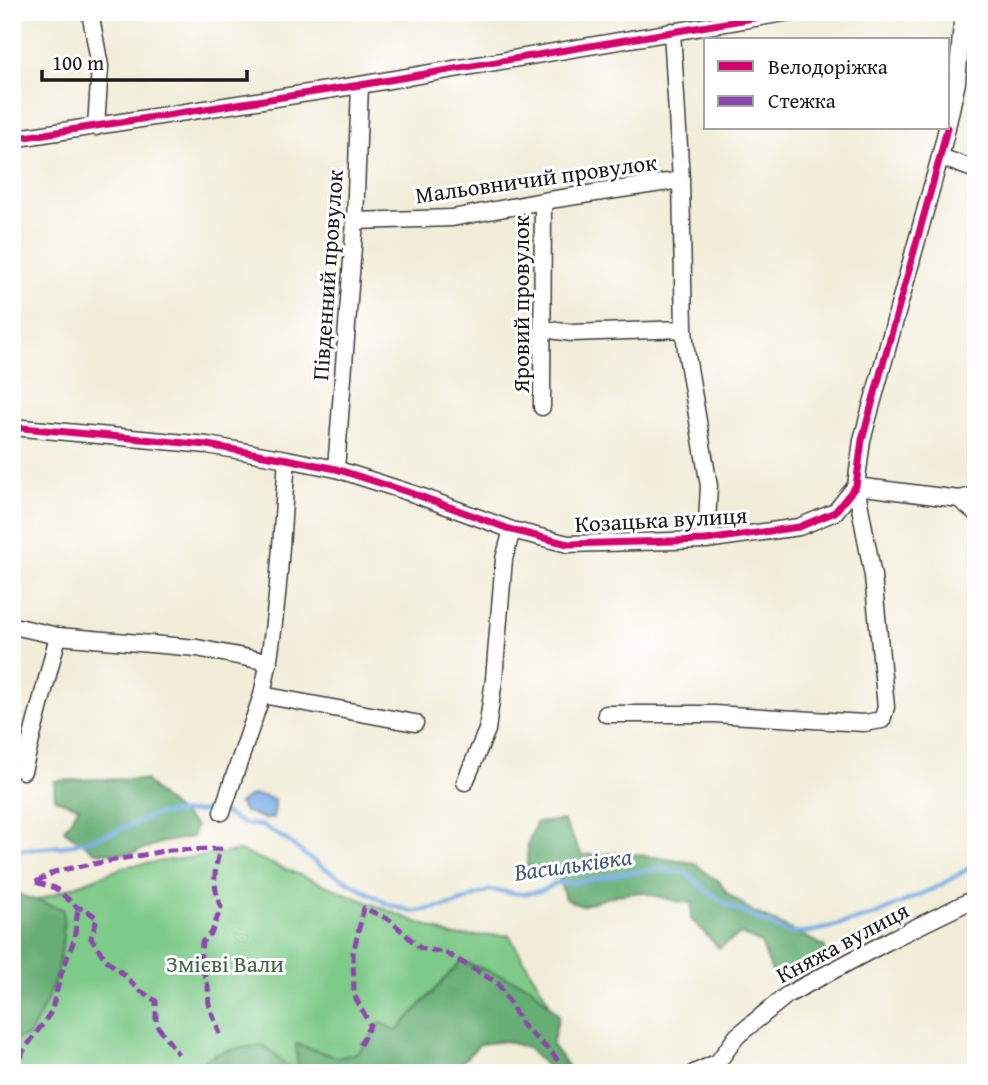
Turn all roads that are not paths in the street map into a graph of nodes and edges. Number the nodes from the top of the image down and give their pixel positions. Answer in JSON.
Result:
{"nodes":[{"id":1,"x":90,"y":12,"type":"edge"},
{"id":2,"x":790,"y":12,"type":"edge"},
{"id":3,"x":964,"y":12,"type":"edge"},
{"id":4,"x":673,"y":31,"type":"junction"},
{"id":5,"x":360,"y":85,"type":"junction"},
{"id":6,"x":950,"y":112,"type":"edge"},
{"id":7,"x":96,"y":127,"type":"junction"},
{"id":8,"x":946,"y":130,"type":"edge"},
{"id":9,"x":12,"y":139,"type":"edge"},
{"id":10,"x":940,"y":157,"type":"junction"},
{"id":11,"x":976,"y":170,"type":"edge"},
{"id":12,"x":681,"y":180,"type":"junction"},
{"id":13,"x":543,"y":201,"type":"junction"},
{"id":14,"x":355,"y":221,"type":"junction"},
{"id":15,"x":543,"y":329,"type":"junction"},
{"id":16,"x":684,"y":329,"type":"junction"},
{"id":17,"x":542,"y":407,"type":"dead end"},
{"id":18,"x":12,"y":427,"type":"edge"},
{"id":19,"x":287,"y":458,"type":"junction"},
{"id":20,"x":336,"y":469,"type":"junction"},
{"id":21,"x":856,"y":486,"type":"junction"},
{"id":22,"x":976,"y":495,"type":"edge"},
{"id":23,"x":959,"y":499,"type":"junction"},
{"id":24,"x":976,"y":513,"type":"edge"},
{"id":25,"x":512,"y":530,"type":"junction"},
{"id":26,"x":706,"y":540,"type":"junction"},
{"id":27,"x":18,"y":627,"type":"dead end"},
{"id":28,"x":58,"y":636,"type":"junction"},
{"id":29,"x":269,"y":662,"type":"junction"},
{"id":30,"x":262,"y":695,"type":"junction"},
{"id":31,"x":606,"y":714,"type":"dead end"},
{"id":32,"x":415,"y":723,"type":"dead end"},
{"id":33,"x":23,"y":771,"type":"dead end"},
{"id":34,"x":465,"y":782,"type":"dead end"},
{"id":35,"x":222,"y":812,"type":"dead end"},
{"id":36,"x":976,"y":898,"type":"edge"},
{"id":37,"x":717,"y":1067,"type":"edge"},
{"id":38,"x":694,"y":1073,"type":"edge"}],
"edges":[{"from":1,"to":7,"type":"street"},
{"from":2,"to":4,"type":"street"},
{"from":3,"to":6,"type":"street"},
{"from":4,"to":5,"type":"street"},
{"from":4,"to":12,"type":"street"},
{"from":5,"to":7,"type":"street"},
{"from":5,"to":14,"type":"street","name":"Південний провулок"},
{"from":7,"to":9,"type":"street"},
{"from":8,"to":10,"type":"street"},
{"from":10,"to":11,"type":"street"},
{"from":10,"to":21,"type":"street"},
{"from":12,"to":13,"type":"street","name":"Мальовничий провулок"},
{"from":12,"to":16,"type":"street"},
{"from":13,"to":14,"type":"street","name":"Мальовничий провулок"},
{"from":13,"to":15,"type":"street","name":"Яровий провулок"},
{"from":14,"to":20,"type":"street","name":"Південний провулок"},
{"from":15,"to":16,"type":"street"},
{"from":15,"to":17,"type":"street","name":"Яровий провулок"},
{"from":16,"to":26,"type":"street"},
{"from":18,"to":19,"type":"street","name":"Козацька вулиця"},
{"from":19,"to":20,"type":"street","name":"Козацька вулиця"},
{"from":19,"to":29,"type":"street"},
{"from":20,"to":25,"type":"street","name":"Козацька вулиця"},
{"from":21,"to":23,"type":"street"},
{"from":21,"to":26,"type":"street","name":"Козацька вулиця"},
{"from":21,"to":31,"type":"street"},
{"from":22,"to":23,"type":"street"},
{"from":23,"to":24,"type":"street"},
{"from":25,"to":26,"type":"street","name":"Козацька вулиця"},
{"from":25,"to":34,"type":"street"},
{"from":27,"to":28,"type":"street"},
{"from":28,"to":29,"type":"street"},
{"from":28,"to":33,"type":"street"},
{"from":29,"to":30,"type":"street"},
{"from":30,"to":32,"type":"street"},
{"from":30,"to":35,"type":"street"},
{"from":36,"to":37,"type":"street","name":"Княжа вулиця"},
{"from":37,"to":38,"type":"street"}]}
